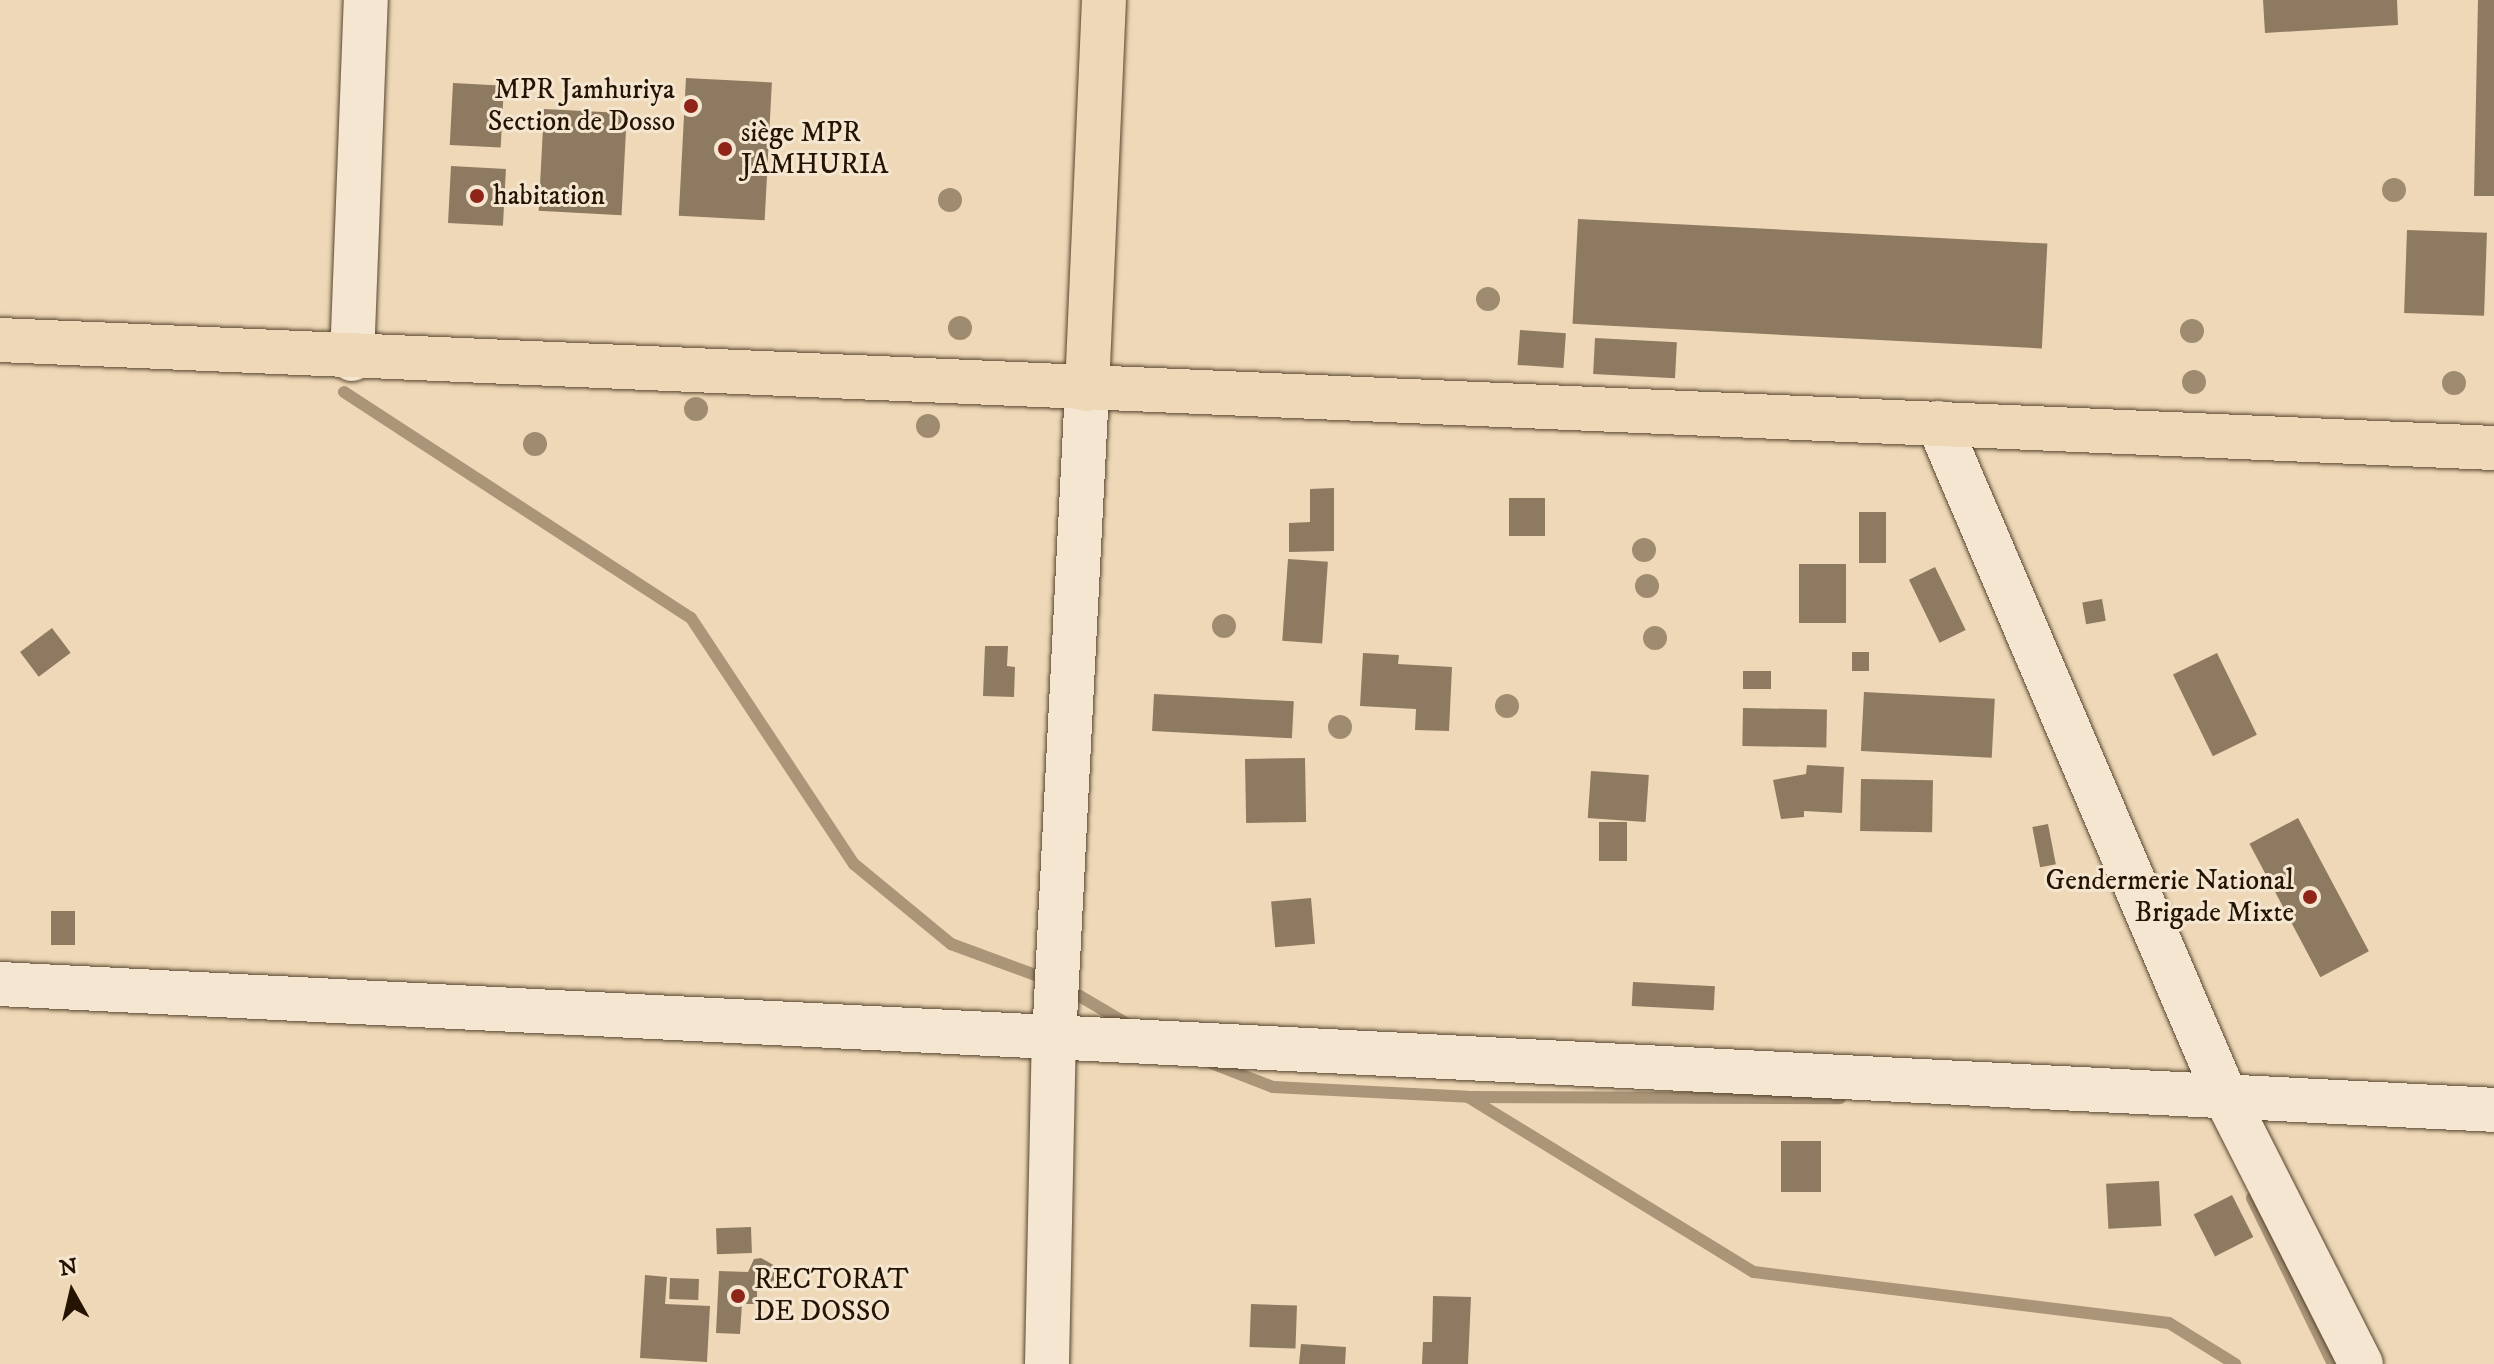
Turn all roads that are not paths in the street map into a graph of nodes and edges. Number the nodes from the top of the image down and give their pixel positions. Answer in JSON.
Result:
{"nodes":[{"id":1,"x":366,"y":0,"type":"edge"},
{"id":2,"x":1104,"y":0,"type":"edge"},
{"id":3,"x":0,"y":340,"type":"edge"},
{"id":4,"x":352,"y":359,"type":"junction"},
{"id":5,"x":1087,"y":389,"type":"junction"},
{"id":6,"x":1938,"y":423,"type":"junction"},
{"id":7,"x":2494,"y":448,"type":"edge"},
{"id":8,"x":0,"y":984,"type":"edge"},
{"id":9,"x":1054,"y":1039,"type":"junction"},
{"id":10,"x":2227,"y":1100,"type":"junction"},
{"id":11,"x":2494,"y":1110,"type":"edge"},
{"id":12,"x":1047,"y":1364,"type":"edge"},
{"id":13,"x":2361,"y":1364,"type":"edge"}],
"edges":[{"from":1,"to":4,"type":"street"},
{"from":2,"to":5,"type":"main road"},
{"from":3,"to":4,"type":"main road"},
{"from":4,"to":5,"type":"main road"},
{"from":5,"to":6,"type":"main road"},
{"from":5,"to":9,"type":"street"},
{"from":6,"to":7,"type":"main road"},
{"from":6,"to":10,"type":"street"},
{"from":8,"to":9,"type":"street"},
{"from":9,"to":10,"type":"street"},
{"from":9,"to":12,"type":"street"},
{"from":10,"to":11,"type":"street"},
{"from":10,"to":13,"type":"street"}]}
